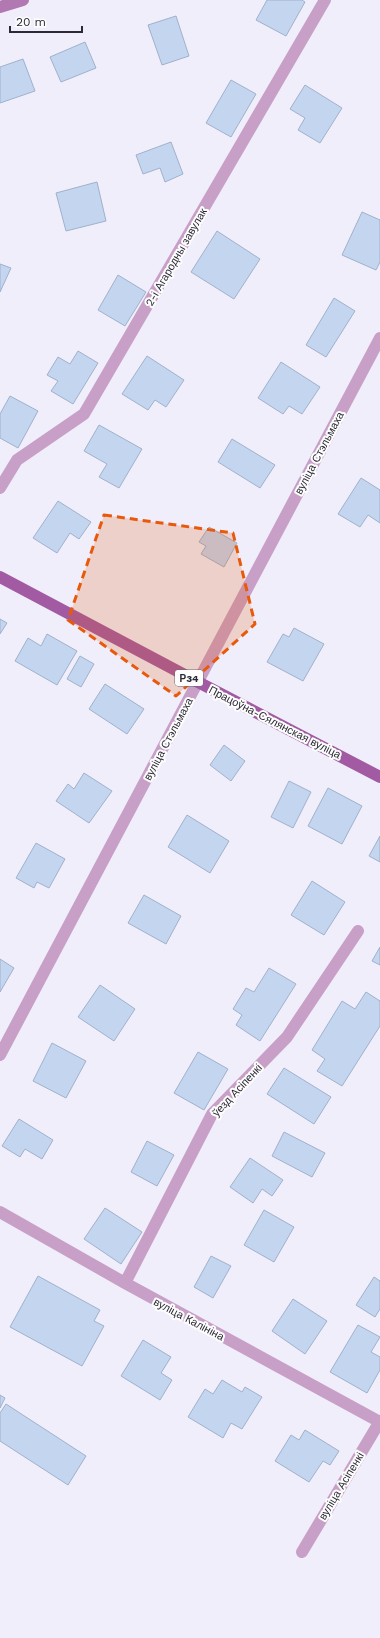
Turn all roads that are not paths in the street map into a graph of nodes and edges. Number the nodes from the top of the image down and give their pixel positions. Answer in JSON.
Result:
{"nodes":[{"id":1,"x":23,"y":0,"type":"edge"},
{"id":2,"x":325,"y":0,"type":"edge"},
{"id":3,"x":0,"y":7,"type":"edge"},
{"id":4,"x":380,"y":338,"type":"edge"},
{"id":5,"x":0,"y":488,"type":"edge"},
{"id":6,"x":0,"y":576,"type":"edge"},
{"id":7,"x":198,"y":682,"type":"junction"},
{"id":8,"x":380,"y":777,"type":"edge"},
{"id":9,"x":358,"y":931,"type":"dead end"},
{"id":10,"x":0,"y":1055,"type":"edge"},
{"id":11,"x":0,"y":1212,"type":"edge"},
{"id":12,"x":125,"y":1284,"type":"junction"},
{"id":13,"x":380,"y":1422,"type":"edge"},
{"id":14,"x":302,"y":1552,"type":"dead end"}],
"edges":[{"from":1,"to":3,"type":"street"},
{"from":2,"to":5,"type":"street","name":"2-і Агародны завулак"},
{"from":4,"to":7,"type":"street","name":"вуліца Стэльмаха"},
{"from":6,"to":7,"type":"main road","name":"Працоўна-Сялянская вуліца","number":"Р34"},
{"from":7,"to":8,"type":"main road","name":"Працоўна-Сялянская вуліца","number":"Р34"},
{"from":7,"to":10,"type":"street","name":"вуліца Стэльмаха"},
{"from":9,"to":12,"type":"street","name":"ўезд Асіпенкі"},
{"from":11,"to":12,"type":"street","name":"вуліца Калініна"},
{"from":12,"to":13,"type":"street","name":"вуліца Калініна"},
{"from":13,"to":14,"type":"street","name":"вуліца Асіпенкі"}]}
